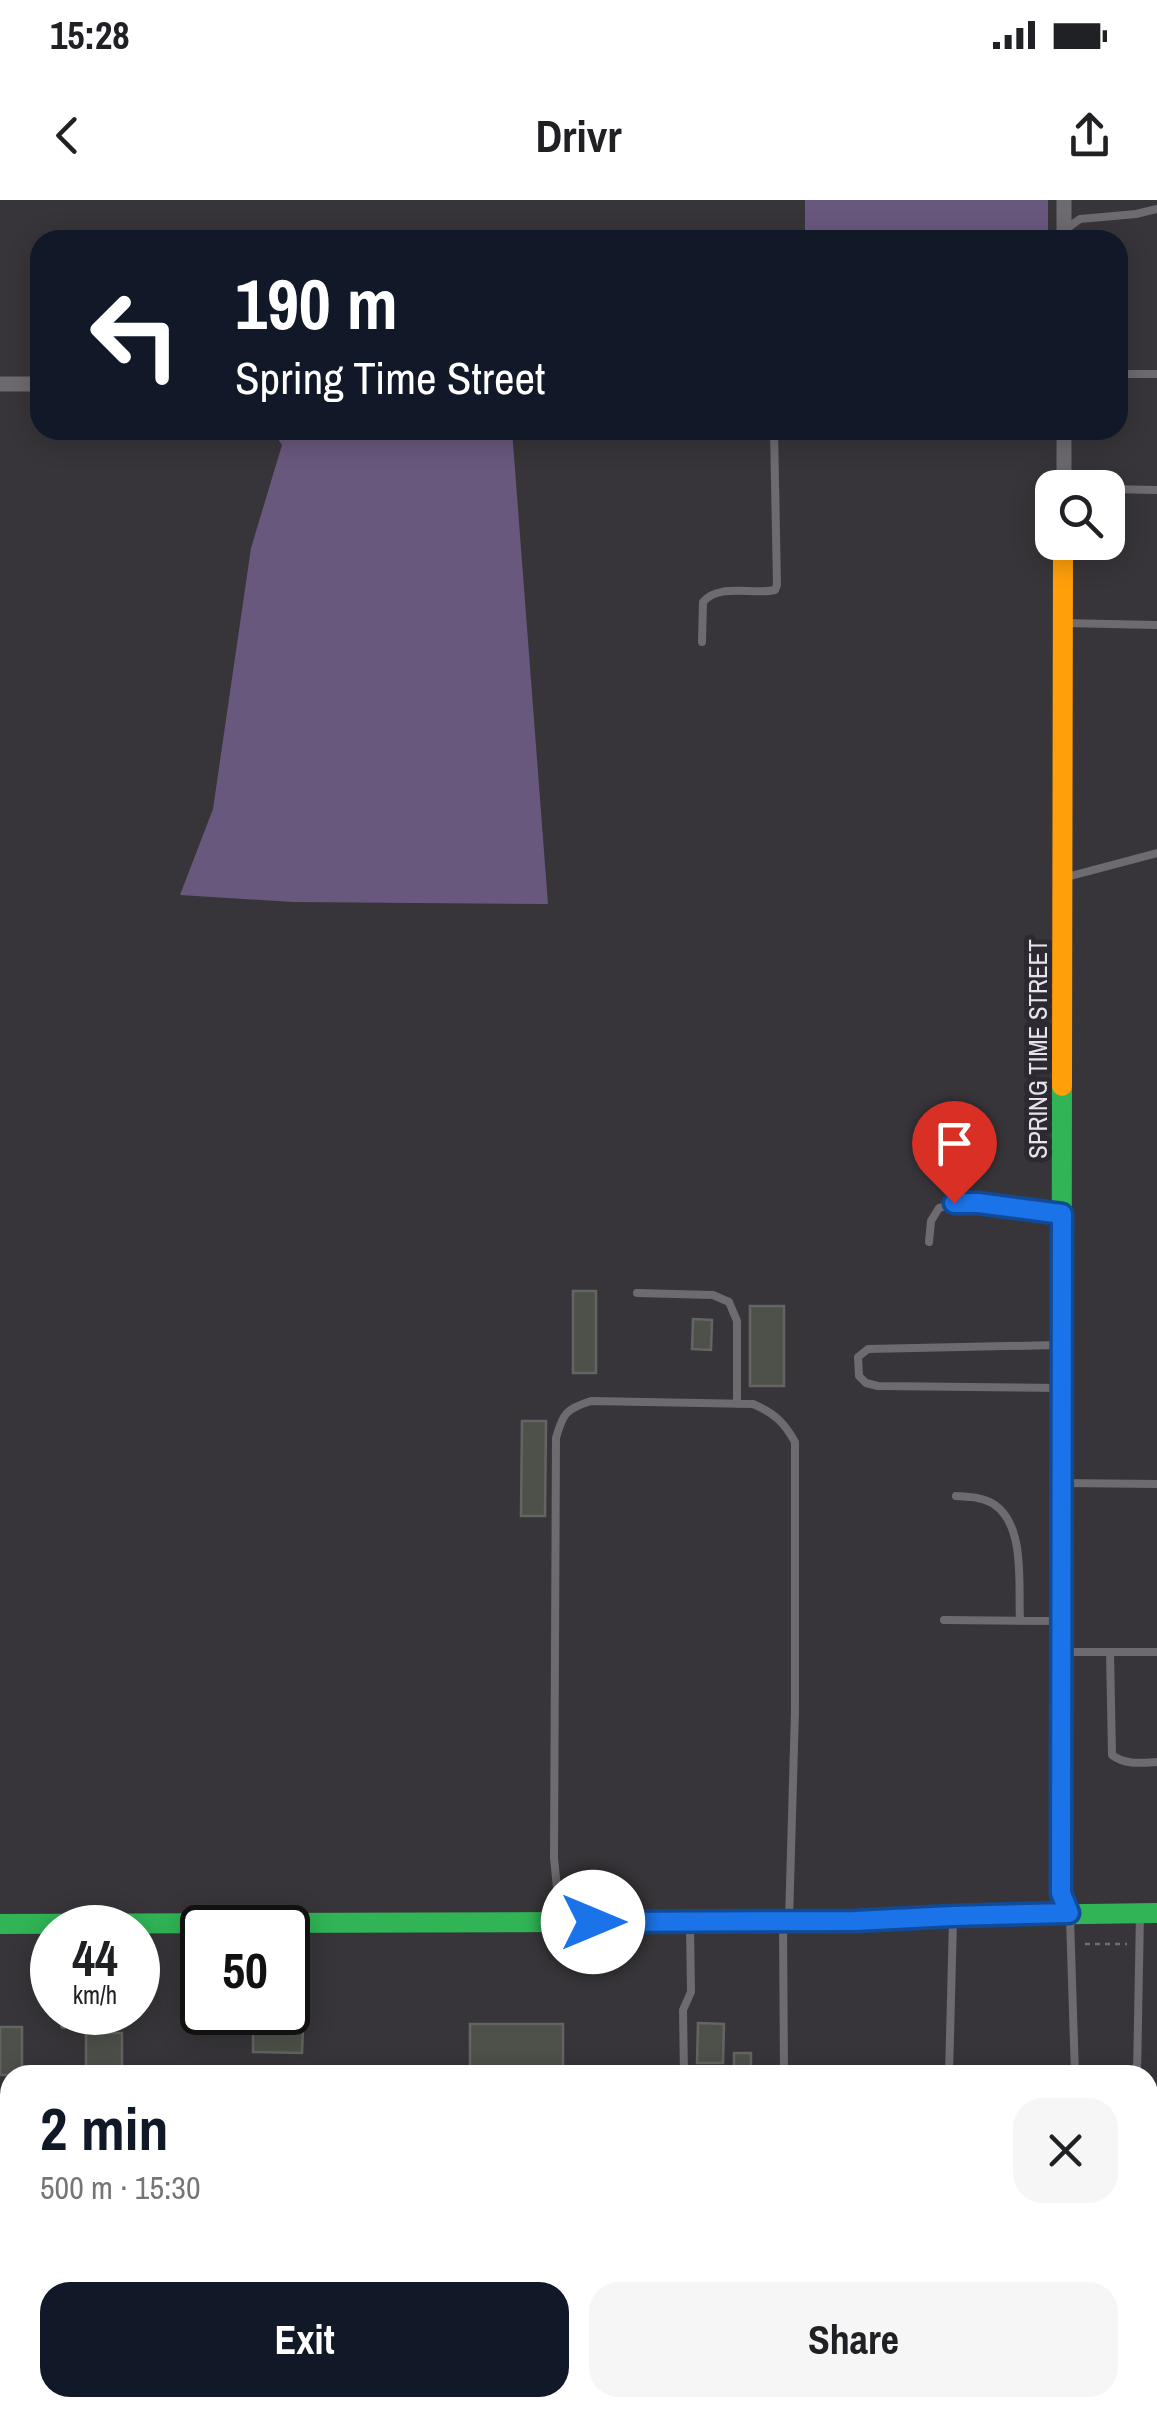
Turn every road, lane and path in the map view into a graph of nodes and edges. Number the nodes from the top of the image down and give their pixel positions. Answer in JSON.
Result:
{"nodes":[{"id":1,"x":1064,"y":200,"type":"edge"},
{"id":2,"x":1157,"y":209,"type":"edge"},
{"id":3,"x":1064,"y":230,"type":"edge"},
{"id":4,"x":1069,"y":230,"type":"edge"},
{"id":5,"x":1128,"y":374,"type":"edge"},
{"id":6,"x":1157,"y":374,"type":"edge"},
{"id":7,"x":0,"y":384,"type":"edge"},
{"id":8,"x":30,"y":384,"type":"edge"},
{"id":9,"x":774,"y":440,"type":"edge"},
{"id":10,"x":1064,"y":440,"type":"edge"},
{"id":11,"x":1064,"y":470,"type":"edge"},
{"id":12,"x":1125,"y":489,"type":"edge"},
{"id":13,"x":1157,"y":490,"type":"edge"},
{"id":14,"x":1064,"y":560,"type":"edge"},
{"id":15,"x":1063,"y":622,"type":"junction"},
{"id":16,"x":1157,"y":625,"type":"edge"},
{"id":17,"x":702,"y":642,"type":"dead end"},
{"id":18,"x":1156,"y":854,"type":"edge"},
{"id":19,"x":1063,"y":878,"type":"junction"},
{"id":20,"x":1062,"y":1214,"type":"junction"},
{"id":21,"x":929,"y":1242,"type":"dead end"},
{"id":22,"x":636,"y":1293,"type":"dead end"},
{"id":23,"x":1062,"y":1346,"type":"junction"},
{"id":24,"x":1062,"y":1388,"type":"junction"},
{"id":25,"x":738,"y":1404,"type":"junction"},
{"id":26,"x":1062,"y":1483,"type":"junction"},
{"id":27,"x":1157,"y":1484,"type":"edge"},
{"id":28,"x":956,"y":1496,"type":"dead end"},
{"id":29,"x":944,"y":1620,"type":"dead end"},
{"id":30,"x":1020,"y":1621,"type":"junction"},
{"id":31,"x":1062,"y":1621,"type":"junction"},
{"id":32,"x":1062,"y":1652,"type":"junction"},
{"id":33,"x":1110,"y":1652,"type":"junction"},
{"id":34,"x":1157,"y":1652,"type":"edge"},
{"id":35,"x":1157,"y":1762,"type":"edge"},
{"id":36,"x":1151,"y":1910,"type":"edge"},
{"id":37,"x":1069,"y":1913,"type":"junction"},
{"id":38,"x":953,"y":1916,"type":"junction"},
{"id":39,"x":786,"y":1921,"type":"junction"},
{"id":40,"x":560,"y":1922,"type":"junction"},
{"id":41,"x":690,"y":1922,"type":"junction"},
{"id":42,"x":0,"y":1924,"type":"edge"},
{"id":43,"x":30,"y":1925,"type":"edge"},
{"id":44,"x":160,"y":1925,"type":"edge"},
{"id":45,"x":1070,"y":1944,"type":"junction"},
{"id":46,"x":1139,"y":1944,"type":"junction"},
{"id":47,"x":684,"y":2065,"type":"edge"},
{"id":48,"x":784,"y":2065,"type":"edge"},
{"id":49,"x":949,"y":2065,"type":"edge"},
{"id":50,"x":1076,"y":2065,"type":"edge"},
{"id":51,"x":1137,"y":2065,"type":"edge"}],
"edges":[{"from":1,"to":3,"type":"street"},
{"from":2,"to":4,"type":"lane"},
{"from":5,"to":6,"type":"lane"},
{"from":7,"to":8,"type":"street"},
{"from":9,"to":17,"type":"lane"},
{"from":10,"to":11,"type":"street"},
{"from":12,"to":13,"type":"lane"},
{"from":14,"to":15,"type":"street","name":"SPRING TIME STREET"},
{"from":15,"to":16,"type":"lane"},
{"from":15,"to":19,"type":"street","name":"SPRING TIME STREET"},
{"from":18,"to":19,"type":"lane"},
{"from":19,"to":20,"type":"street","name":"SPRING TIME STREET"},
{"from":20,"to":21,"type":"lane"},
{"from":20,"to":23,"type":"street","name":"SPRING TIME STREET"},
{"from":22,"to":25,"type":"lane"},
{"from":23,"to":24,"type":"street","name":"SPRING TIME STREET"},
{"from":23,"to":24,"type":"lane"},
{"from":24,"to":26,"type":"street","name":"SPRING TIME STREET"},
{"from":25,"to":39,"type":"lane"},
{"from":25,"to":40,"type":"lane"},
{"from":26,"to":27,"type":"lane"},
{"from":26,"to":31,"type":"street","name":"SPRING TIME STREET"},
{"from":28,"to":30,"type":"lane"},
{"from":29,"to":30,"type":"lane"},
{"from":30,"to":31,"type":"lane"},
{"from":31,"to":32,"type":"street","name":"SPRING TIME STREET"},
{"from":32,"to":33,"type":"lane"},
{"from":32,"to":37,"type":"street","name":"SPRING TIME STREET"},
{"from":33,"to":34,"type":"lane"},
{"from":33,"to":35,"type":"lane"},
{"from":36,"to":37,"type":"street"},
{"from":36,"to":46,"type":"lane"},
{"from":37,"to":38,"type":"street"},
{"from":37,"to":45,"type":"lane"},
{"from":38,"to":39,"type":"street"},
{"from":38,"to":49,"type":"lane"},
{"from":39,"to":41,"type":"street"},
{"from":39,"to":48,"type":"lane"},
{"from":40,"to":41,"type":"street"},
{"from":40,"to":44,"type":"street"},
{"from":41,"to":47,"type":"lane"},
{"from":42,"to":43,"type":"street"},
{"from":45,"to":46,"type":"path"},
{"from":45,"to":50,"type":"lane"},
{"from":46,"to":51,"type":"lane"}]}
